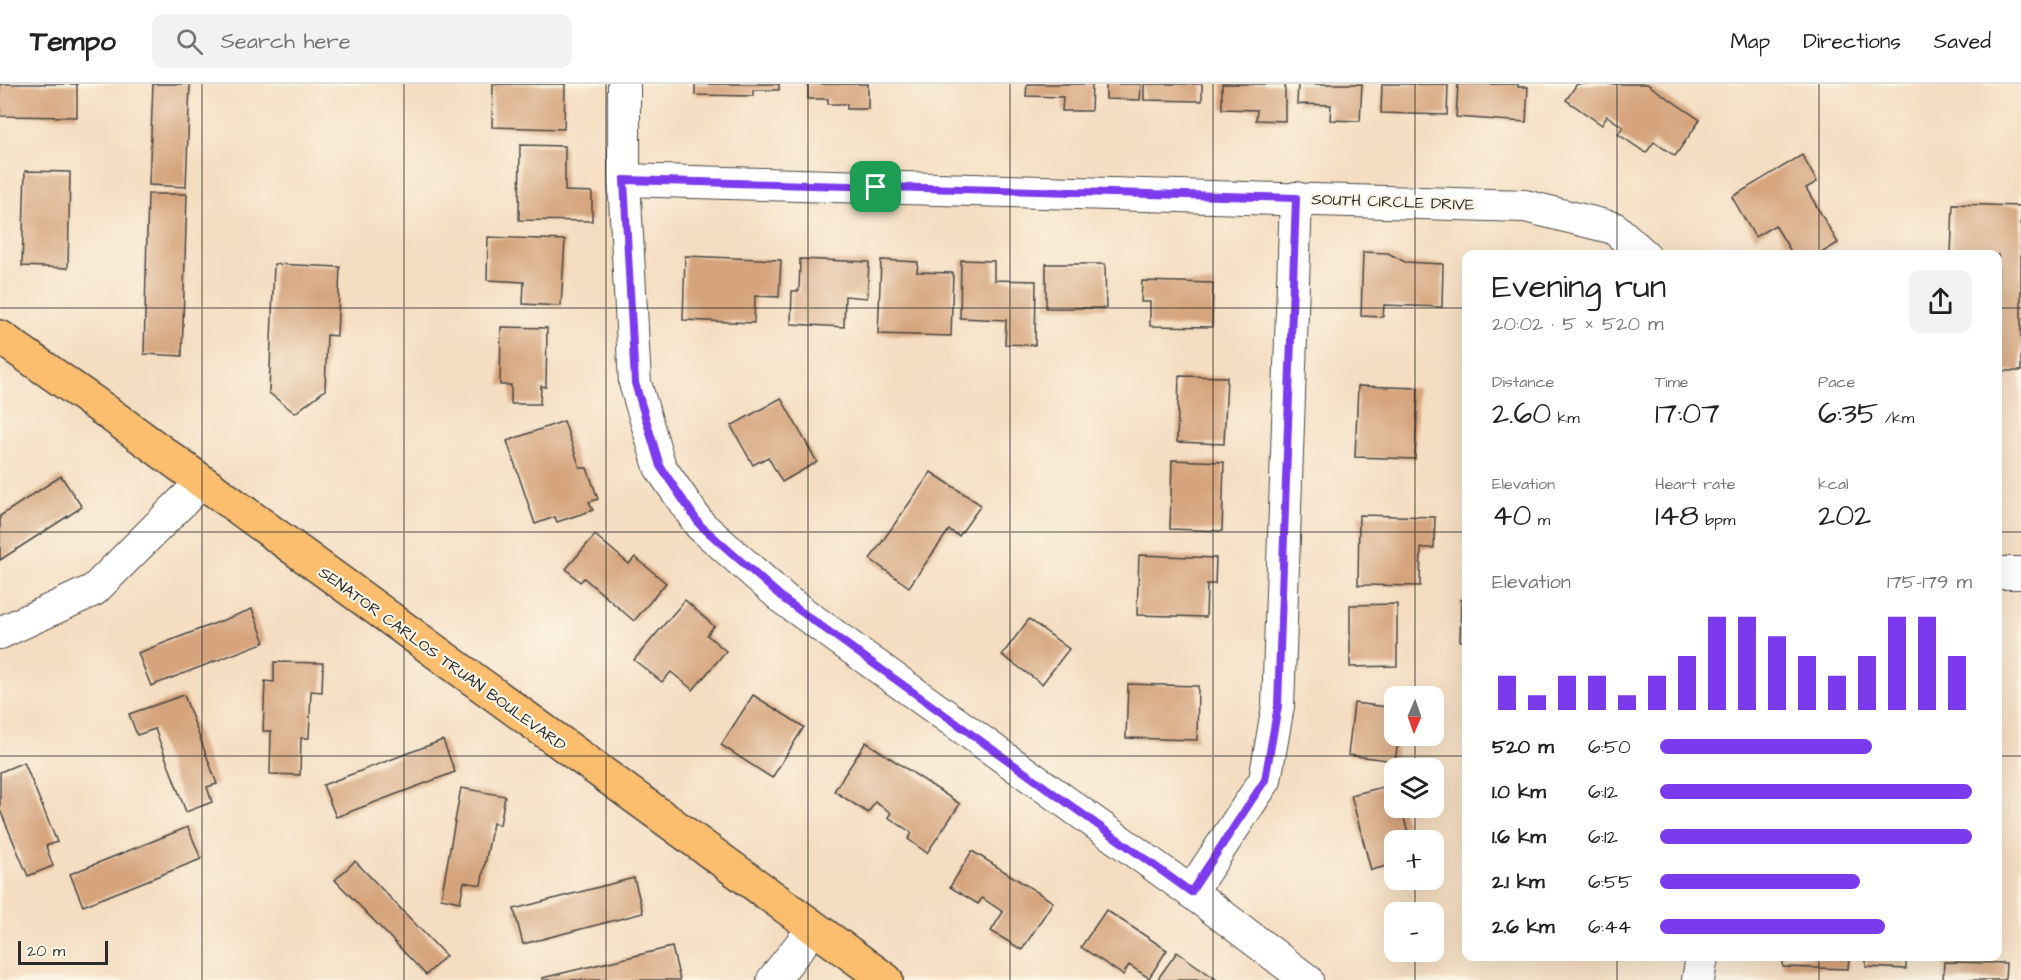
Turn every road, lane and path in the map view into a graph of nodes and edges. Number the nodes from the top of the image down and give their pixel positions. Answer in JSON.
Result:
{"nodes":[{"id":1,"x":624,"y":84,"type":"edge"},
{"id":2,"x":624,"y":180,"type":"junction"},
{"id":3,"x":1296,"y":198,"type":"junction"},
{"id":4,"x":1638,"y":250,"type":"edge"},
{"id":5,"x":0,"y":337,"type":"edge"},
{"id":6,"x":202,"y":482,"type":"junction"},
{"id":7,"x":2002,"y":573,"type":"edge"},
{"id":8,"x":2021,"y":573,"type":"edge"},
{"id":9,"x":0,"y":633,"type":"edge"},
{"id":10,"x":1191,"y":892,"type":"junction"},
{"id":11,"x":814,"y":928,"type":"junction"},
{"id":12,"x":1701,"y":961,"type":"edge"},
{"id":13,"x":773,"y":980,"type":"edge"},
{"id":14,"x":886,"y":980,"type":"edge"},
{"id":15,"x":1308,"y":980,"type":"edge"},
{"id":16,"x":1698,"y":980,"type":"edge"}],
"edges":[{"from":1,"to":2,"type":"street"},
{"from":2,"to":3,"type":"street","name":"SOUTH CIRCLE DRIVE"},
{"from":2,"to":10,"type":"street"},
{"from":3,"to":4,"type":"street","name":"SOUTH CIRCLE DRIVE"},
{"from":3,"to":10,"type":"street"},
{"from":5,"to":6,"type":"main road","name":"SENATOR CARLOS TRUAN BOULEVARD"},
{"from":6,"to":9,"type":"street"},
{"from":6,"to":11,"type":"main road","name":"SENATOR CARLOS TRUAN BOULEVARD"},
{"from":7,"to":8,"type":"street"},
{"from":10,"to":15,"type":"street"},
{"from":11,"to":13,"type":"street"},
{"from":11,"to":14,"type":"main road","name":"SENATOR CARLOS TRUAN BOULEVARD"},
{"from":12,"to":16,"type":"street"}]}
